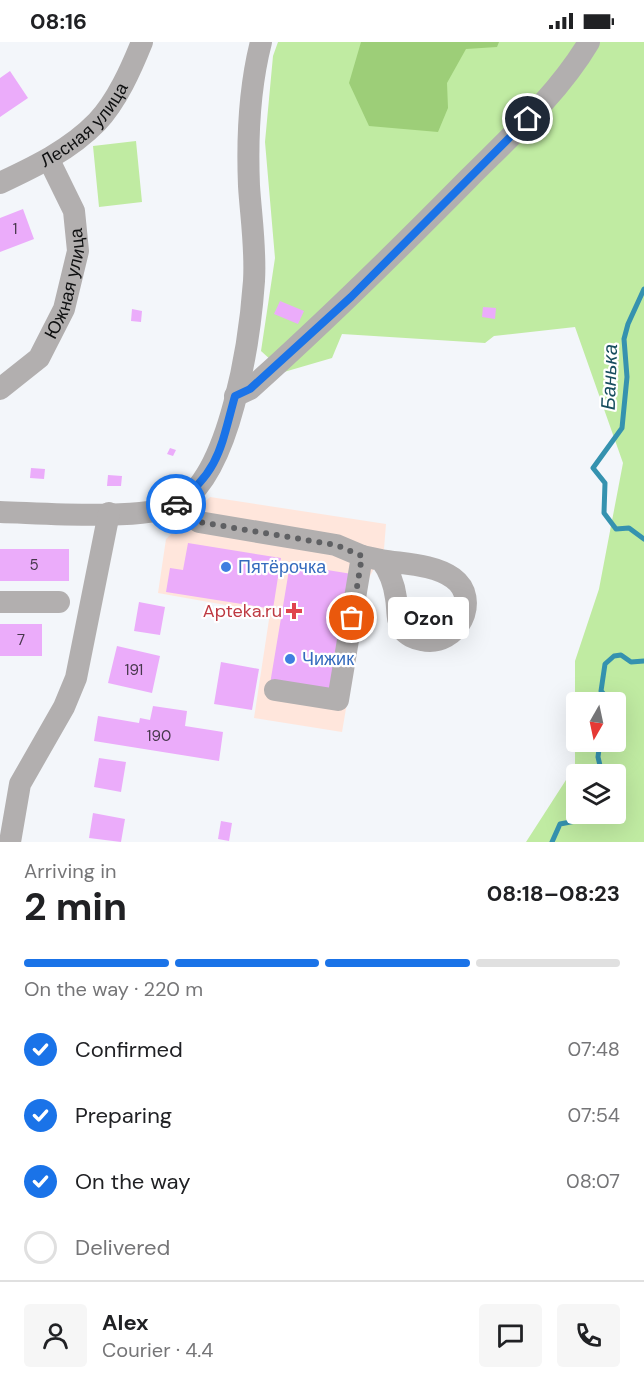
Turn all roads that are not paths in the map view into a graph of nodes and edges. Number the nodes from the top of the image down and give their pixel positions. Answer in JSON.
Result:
{"nodes":[{"id":1,"x":142,"y":42,"type":"edge"},
{"id":2,"x":261,"y":42,"type":"edge"},
{"id":3,"x":589,"y":42,"type":"edge"},
{"id":4,"x":49,"y":160,"type":"junction"},
{"id":5,"x":0,"y":183,"type":"edge"},
{"id":6,"x":0,"y":389,"type":"edge"},
{"id":7,"x":235,"y":396,"type":"junction"},
{"id":8,"x":176,"y":505,"type":"junction"},
{"id":9,"x":0,"y":512,"type":"edge"},
{"id":10,"x":109,"y":513,"type":"junction"},
{"id":11,"x":0,"y":602,"type":"edge"},
{"id":12,"x":59,"y":602,"type":"dead end"},
{"id":13,"x":275,"y":690,"type":"dead end"},
{"id":14,"x":10,"y":842,"type":"edge"}],
"edges":[{"from":1,"to":4,"type":"street","name":"Лесная улица"},
{"from":2,"to":7,"type":"street"},
{"from":3,"to":7,"type":"street"},
{"from":4,"to":5,"type":"street","name":"Лесная улица"},
{"from":4,"to":6,"type":"street","name":"Южная улица"},
{"from":7,"to":8,"type":"street"},
{"from":8,"to":10,"type":"street"},
{"from":8,"to":13,"type":"street"},
{"from":9,"to":10,"type":"street"},
{"from":10,"to":14,"type":"street"},
{"from":11,"to":12,"type":"street"}]}
